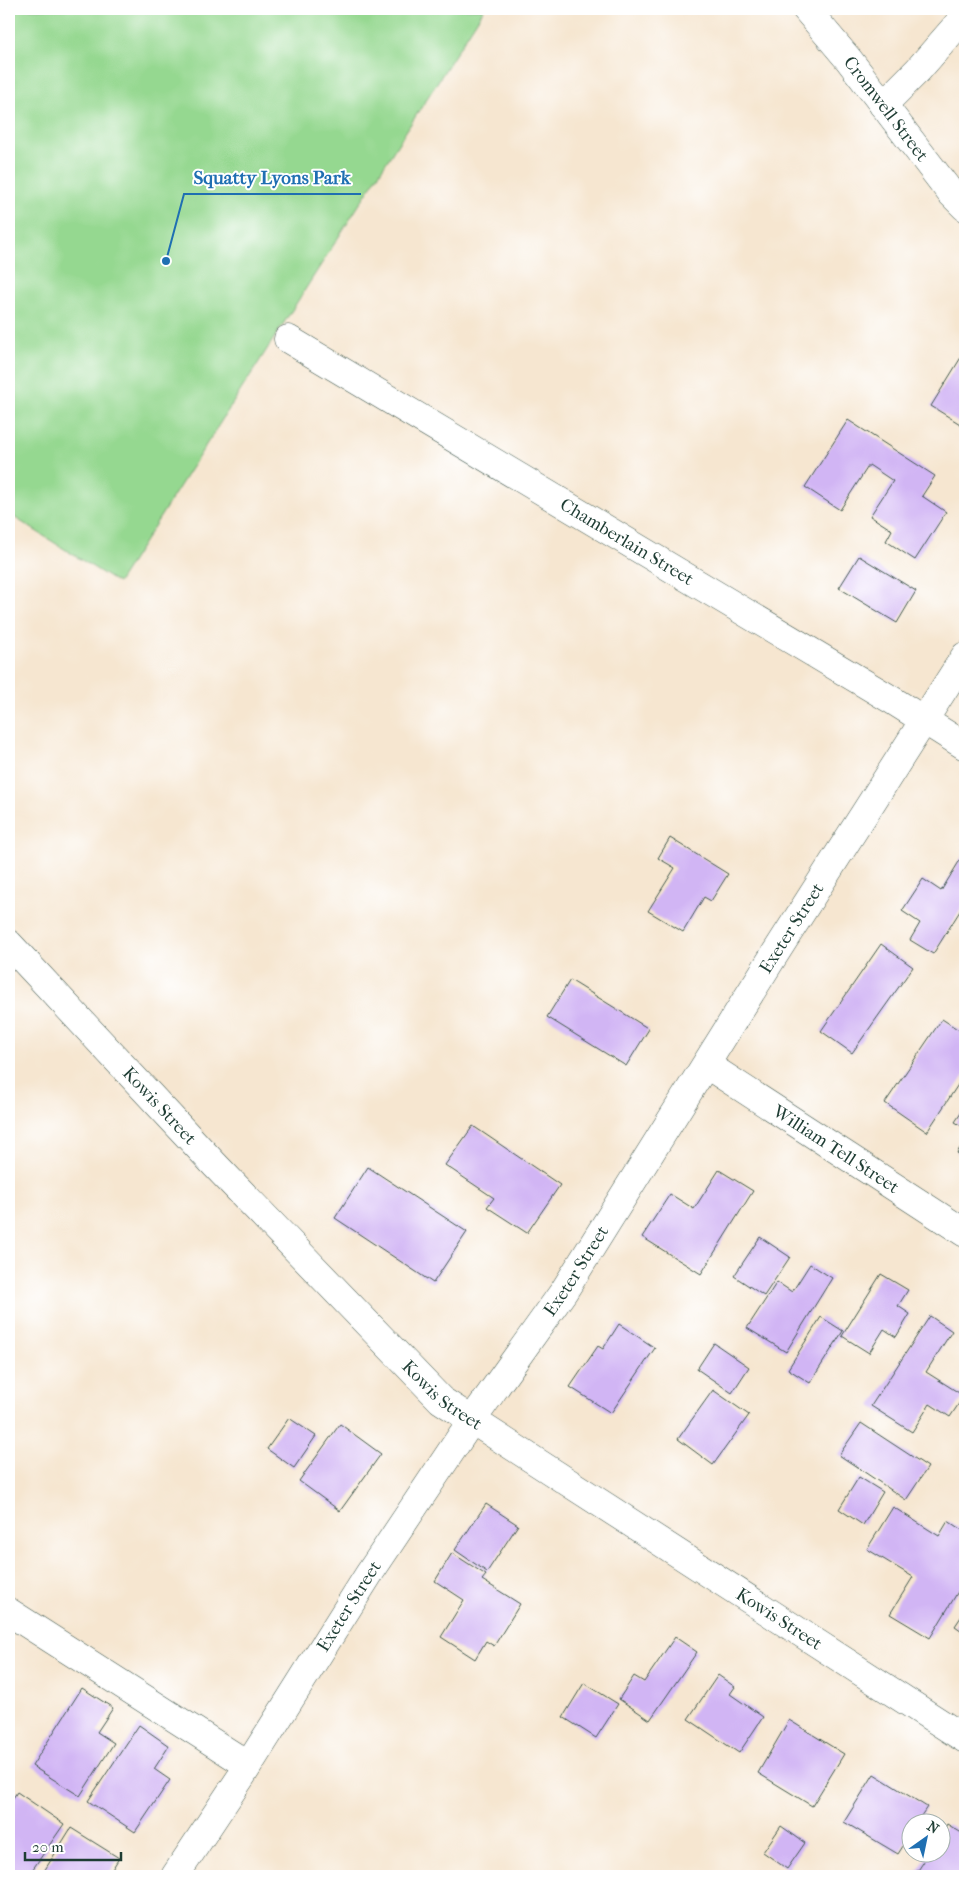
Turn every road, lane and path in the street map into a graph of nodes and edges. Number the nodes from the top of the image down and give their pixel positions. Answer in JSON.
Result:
{"nodes":[{"id":1,"x":806,"y":9,"type":"edge"},
{"id":2,"x":965,"y":16,"type":"edge"},
{"id":3,"x":883,"y":105,"type":"junction"},
{"id":4,"x":965,"y":207,"type":"edge"},
{"id":5,"x":288,"y":338,"type":"dead end"},
{"id":6,"x":965,"y":656,"type":"edge"},
{"id":7,"x":924,"y":720,"type":"junction"},
{"id":8,"x":965,"y":746,"type":"edge"},
{"id":9,"x":9,"y":944,"type":"edge"},
{"id":10,"x":707,"y":1065,"type":"junction"},
{"id":11,"x":965,"y":1233,"type":"edge"},
{"id":12,"x":472,"y":1420,"type":"junction"},
{"id":13,"x":9,"y":1612,"type":"edge"},
{"id":14,"x":965,"y":1739,"type":"edge"},
{"id":15,"x":248,"y":1765,"type":"junction"},
{"id":16,"x":175,"y":1876,"type":"edge"}],
"edges":[{"from":1,"to":3,"type":"street","name":"Cromwell Street"},
{"from":2,"to":3,"type":"street"},
{"from":3,"to":4,"type":"street","name":"Cromwell Street"},
{"from":5,"to":7,"type":"street","name":"Chamberlain Street"},
{"from":6,"to":7,"type":"street","name":"Exeter Street"},
{"from":7,"to":8,"type":"street","name":"Chamberlain Street"},
{"from":7,"to":10,"type":"street","name":"Exeter Street"},
{"from":9,"to":12,"type":"street","name":"Kowis Street"},
{"from":10,"to":11,"type":"street","name":"William Tell Street"},
{"from":10,"to":12,"type":"street","name":"Exeter Street"},
{"from":12,"to":14,"type":"street","name":"Kowis Street"},
{"from":12,"to":15,"type":"street","name":"Exeter Street"},
{"from":13,"to":15,"type":"street"},
{"from":15,"to":16,"type":"street","name":"Exeter Street"}]}
